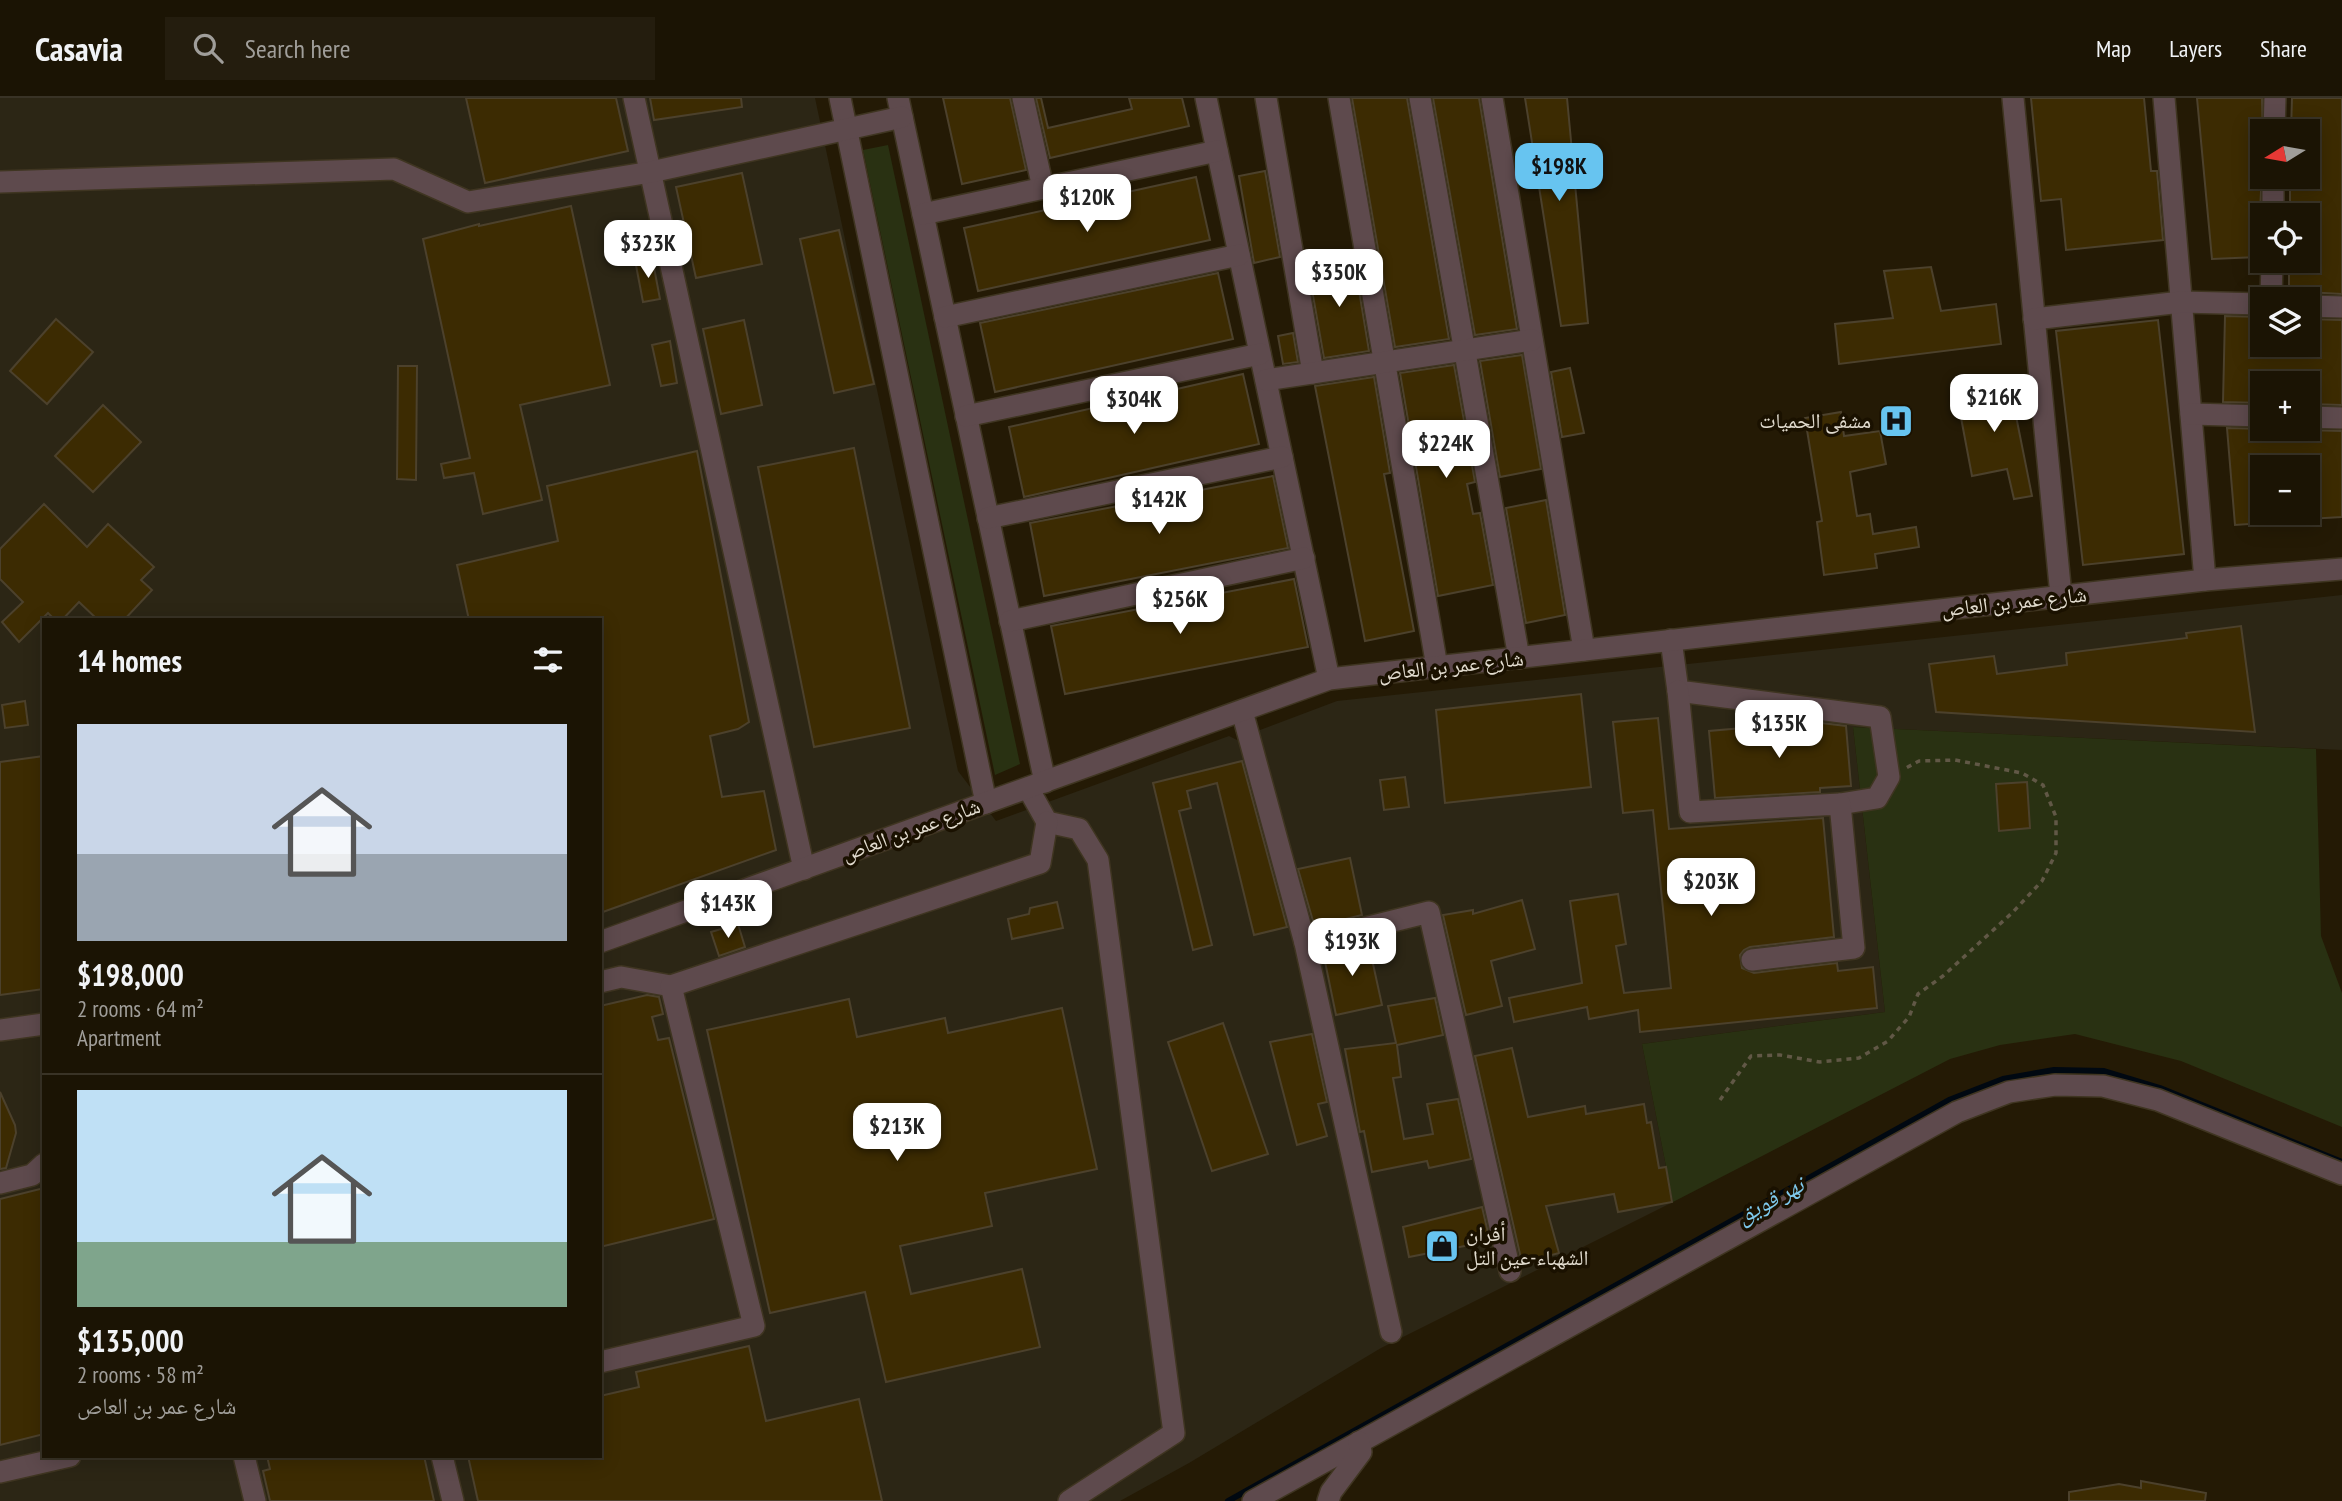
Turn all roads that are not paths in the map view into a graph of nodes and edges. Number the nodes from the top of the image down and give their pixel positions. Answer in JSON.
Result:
{"nodes":[{"id":1,"x":634,"y":98,"type":"edge"},
{"id":2,"x":841,"y":98,"type":"edge"},
{"id":3,"x":1023,"y":98,"type":"edge"},
{"id":4,"x":1206,"y":98,"type":"edge"},
{"id":5,"x":1266,"y":98,"type":"edge"},
{"id":6,"x":1339,"y":98,"type":"edge"},
{"id":7,"x":1420,"y":98,"type":"edge"},
{"id":8,"x":1492,"y":98,"type":"edge"},
{"id":9,"x":2013,"y":98,"type":"edge"},
{"id":10,"x":2164,"y":98,"type":"edge"},
{"id":11,"x":2275,"y":98,"type":"edge"},
{"id":12,"x":900,"y":107,"type":"edge"},
{"id":13,"x":2274,"y":119,"type":"edge"},
{"id":14,"x":847,"y":130,"type":"junction"},
{"id":15,"x":1217,"y":151,"type":"junction"},
{"id":16,"x":650,"y":172,"type":"junction"},
{"id":17,"x":0,"y":182,"type":"edge"},
{"id":18,"x":1043,"y":188,"type":"junction"},
{"id":19,"x":923,"y":214,"type":"junction"},
{"id":20,"x":1239,"y":255,"type":"junction"},
{"id":21,"x":2181,"y":302,"type":"junction"},
{"id":22,"x":2250,"y":304,"type":"edge"},
{"id":23,"x":2320,"y":306,"type":"edge"},
{"id":24,"x":2342,"y":307,"type":"edge"},
{"id":25,"x":945,"y":317,"type":"junction"},
{"id":26,"x":2034,"y":319,"type":"junction"},
{"id":27,"x":1532,"y":340,"type":"junction"},
{"id":28,"x":1465,"y":350,"type":"junction"},
{"id":29,"x":1260,"y":354,"type":"junction"},
{"id":30,"x":1384,"y":362,"type":"junction"},
{"id":31,"x":1314,"y":373,"type":"junction"},
{"id":32,"x":1266,"y":380,"type":"junction"},
{"id":33,"x":2191,"y":414,"type":"junction"},
{"id":34,"x":966,"y":416,"type":"junction"},
{"id":35,"x":2250,"y":416,"type":"edge"},
{"id":36,"x":2320,"y":417,"type":"edge"},
{"id":37,"x":2342,"y":418,"type":"edge"},
{"id":38,"x":1282,"y":457,"type":"junction"},
{"id":39,"x":988,"y":518,"type":"junction"},
{"id":40,"x":1304,"y":558,"type":"junction"},
{"id":41,"x":2342,"y":569,"type":"edge"},
{"id":42,"x":2206,"y":580,"type":"junction"},
{"id":43,"x":2061,"y":596,"type":"junction"},
{"id":44,"x":1010,"y":621,"type":"junction"},
{"id":45,"x":1671,"y":640,"type":"junction"},
{"id":46,"x":1584,"y":650,"type":"junction"},
{"id":47,"x":1519,"y":658,"type":"junction"},
{"id":48,"x":1437,"y":667,"type":"junction"},
{"id":49,"x":1329,"y":679,"type":"junction"},
{"id":50,"x":1678,"y":691,"type":"junction"},
{"id":51,"x":1242,"y":711,"type":"junction"},
{"id":52,"x":1037,"y":785,"type":"junction"},
{"id":53,"x":986,"y":803,"type":"junction"},
{"id":54,"x":1840,"y":804,"type":"junction"},
{"id":55,"x":1047,"y":822,"type":"junction"},
{"id":56,"x":804,"y":869,"type":"junction"},
{"id":57,"x":602,"y":941,"type":"edge"},
{"id":58,"x":1305,"y":943,"type":"junction"},
{"id":59,"x":1752,"y":960,"type":"dead end"},
{"id":60,"x":602,"y":982,"type":"edge"},
{"id":61,"x":671,"y":986,"type":"junction"},
{"id":62,"x":42,"y":1024,"type":"edge"},
{"id":63,"x":0,"y":1030,"type":"edge"},
{"id":64,"x":42,"y":1166,"type":"edge"},
{"id":65,"x":2342,"y":1174,"type":"edge"},
{"id":66,"x":0,"y":1183,"type":"edge"},
{"id":67,"x":1510,"y":1271,"type":"dead end"},
{"id":68,"x":1391,"y":1332,"type":"dead end"},
{"id":69,"x":602,"y":1362,"type":"edge"},
{"id":70,"x":1359,"y":1443,"type":"junction"},
{"id":71,"x":61,"y":1458,"type":"edge"},
{"id":72,"x":244,"y":1458,"type":"edge"},
{"id":73,"x":442,"y":1458,"type":"edge"},
{"id":74,"x":0,"y":1472,"type":"edge"},
{"id":75,"x":255,"y":1501,"type":"edge"},
{"id":76,"x":453,"y":1501,"type":"edge"},
{"id":77,"x":1069,"y":1501,"type":"edge"},
{"id":78,"x":1253,"y":1501,"type":"edge"},
{"id":79,"x":1328,"y":1501,"type":"edge"}],
"edges":[{"from":1,"to":16,"type":"street"},
{"from":2,"to":14,"type":"street"},
{"from":3,"to":18,"type":"street"},
{"from":4,"to":15,"type":"street"},
{"from":5,"to":31,"type":"street"},
{"from":6,"to":30,"type":"street"},
{"from":7,"to":28,"type":"street"},
{"from":8,"to":27,"type":"street"},
{"from":9,"to":26,"type":"street"},
{"from":10,"to":21,"type":"street"},
{"from":11,"to":13,"type":"street"},
{"from":12,"to":14,"type":"street"},
{"from":12,"to":19,"type":"street"},
{"from":14,"to":16,"type":"street"},
{"from":14,"to":53,"type":"street"},
{"from":15,"to":18,"type":"street"},
{"from":15,"to":20,"type":"street"},
{"from":16,"to":17,"type":"street"},
{"from":16,"to":56,"type":"street"},
{"from":18,"to":19,"type":"street"},
{"from":19,"to":25,"type":"street"},
{"from":20,"to":25,"type":"street"},
{"from":20,"to":29,"type":"street"},
{"from":21,"to":22,"type":"street"},
{"from":21,"to":26,"type":"street"},
{"from":21,"to":33,"type":"street"},
{"from":23,"to":24,"type":"street"},
{"from":25,"to":34,"type":"street"},
{"from":26,"to":43,"type":"street"},
{"from":27,"to":28,"type":"street"},
{"from":27,"to":46,"type":"street"},
{"from":28,"to":30,"type":"street"},
{"from":28,"to":47,"type":"street"},
{"from":29,"to":32,"type":"street"},
{"from":29,"to":34,"type":"street"},
{"from":30,"to":31,"type":"street"},
{"from":30,"to":48,"type":"street"},
{"from":31,"to":32,"type":"street"},
{"from":32,"to":38,"type":"street"},
{"from":33,"to":35,"type":"street"},
{"from":33,"to":42,"type":"street"},
{"from":34,"to":39,"type":"street"},
{"from":36,"to":37,"type":"street"},
{"from":38,"to":39,"type":"street"},
{"from":38,"to":40,"type":"street"},
{"from":39,"to":44,"type":"street"},
{"from":40,"to":44,"type":"street"},
{"from":40,"to":49,"type":"street"},
{"from":41,"to":42,"type":"street","name":"شارع عمر بن العاص"},
{"from":42,"to":43,"type":"street","name":"شارع عمر بن العاص"},
{"from":43,"to":45,"type":"street","name":"شارع عمر بن العاص"},
{"from":44,"to":52,"type":"street"},
{"from":45,"to":46,"type":"street","name":"شارع عمر بن العاص"},
{"from":45,"to":50,"type":"street"},
{"from":46,"to":47,"type":"street","name":"شارع عمر بن العاص"},
{"from":47,"to":48,"type":"street","name":"شارع عمر بن العاص"},
{"from":48,"to":49,"type":"street","name":"شارع عمر بن العاص"},
{"from":49,"to":51,"type":"street","name":"شارع عمر بن العاص"},
{"from":50,"to":54,"type":"street"},
{"from":50,"to":54,"type":"street"},
{"from":51,"to":52,"type":"street","name":"شارع عمر بن العاص"},
{"from":51,"to":58,"type":"street"},
{"from":52,"to":53,"type":"street","name":"شارع عمر بن العاص"},
{"from":52,"to":55,"type":"street"},
{"from":53,"to":56,"type":"street","name":"شارع عمر بن العاص"},
{"from":54,"to":59,"type":"street"},
{"from":55,"to":61,"type":"street"},
{"from":55,"to":77,"type":"street"},
{"from":56,"to":57,"type":"street","name":"شارع عمر بن العاص"},
{"from":58,"to":67,"type":"street"},
{"from":58,"to":68,"type":"street"},
{"from":60,"to":61,"type":"street"},
{"from":61,"to":69,"type":"street"},
{"from":62,"to":63,"type":"street"},
{"from":64,"to":66,"type":"street"},
{"from":65,"to":70,"type":"street"},
{"from":70,"to":78,"type":"street"},
{"from":70,"to":79,"type":"street"},
{"from":71,"to":74,"type":"street"},
{"from":72,"to":75,"type":"street"},
{"from":73,"to":76,"type":"street"}]}
